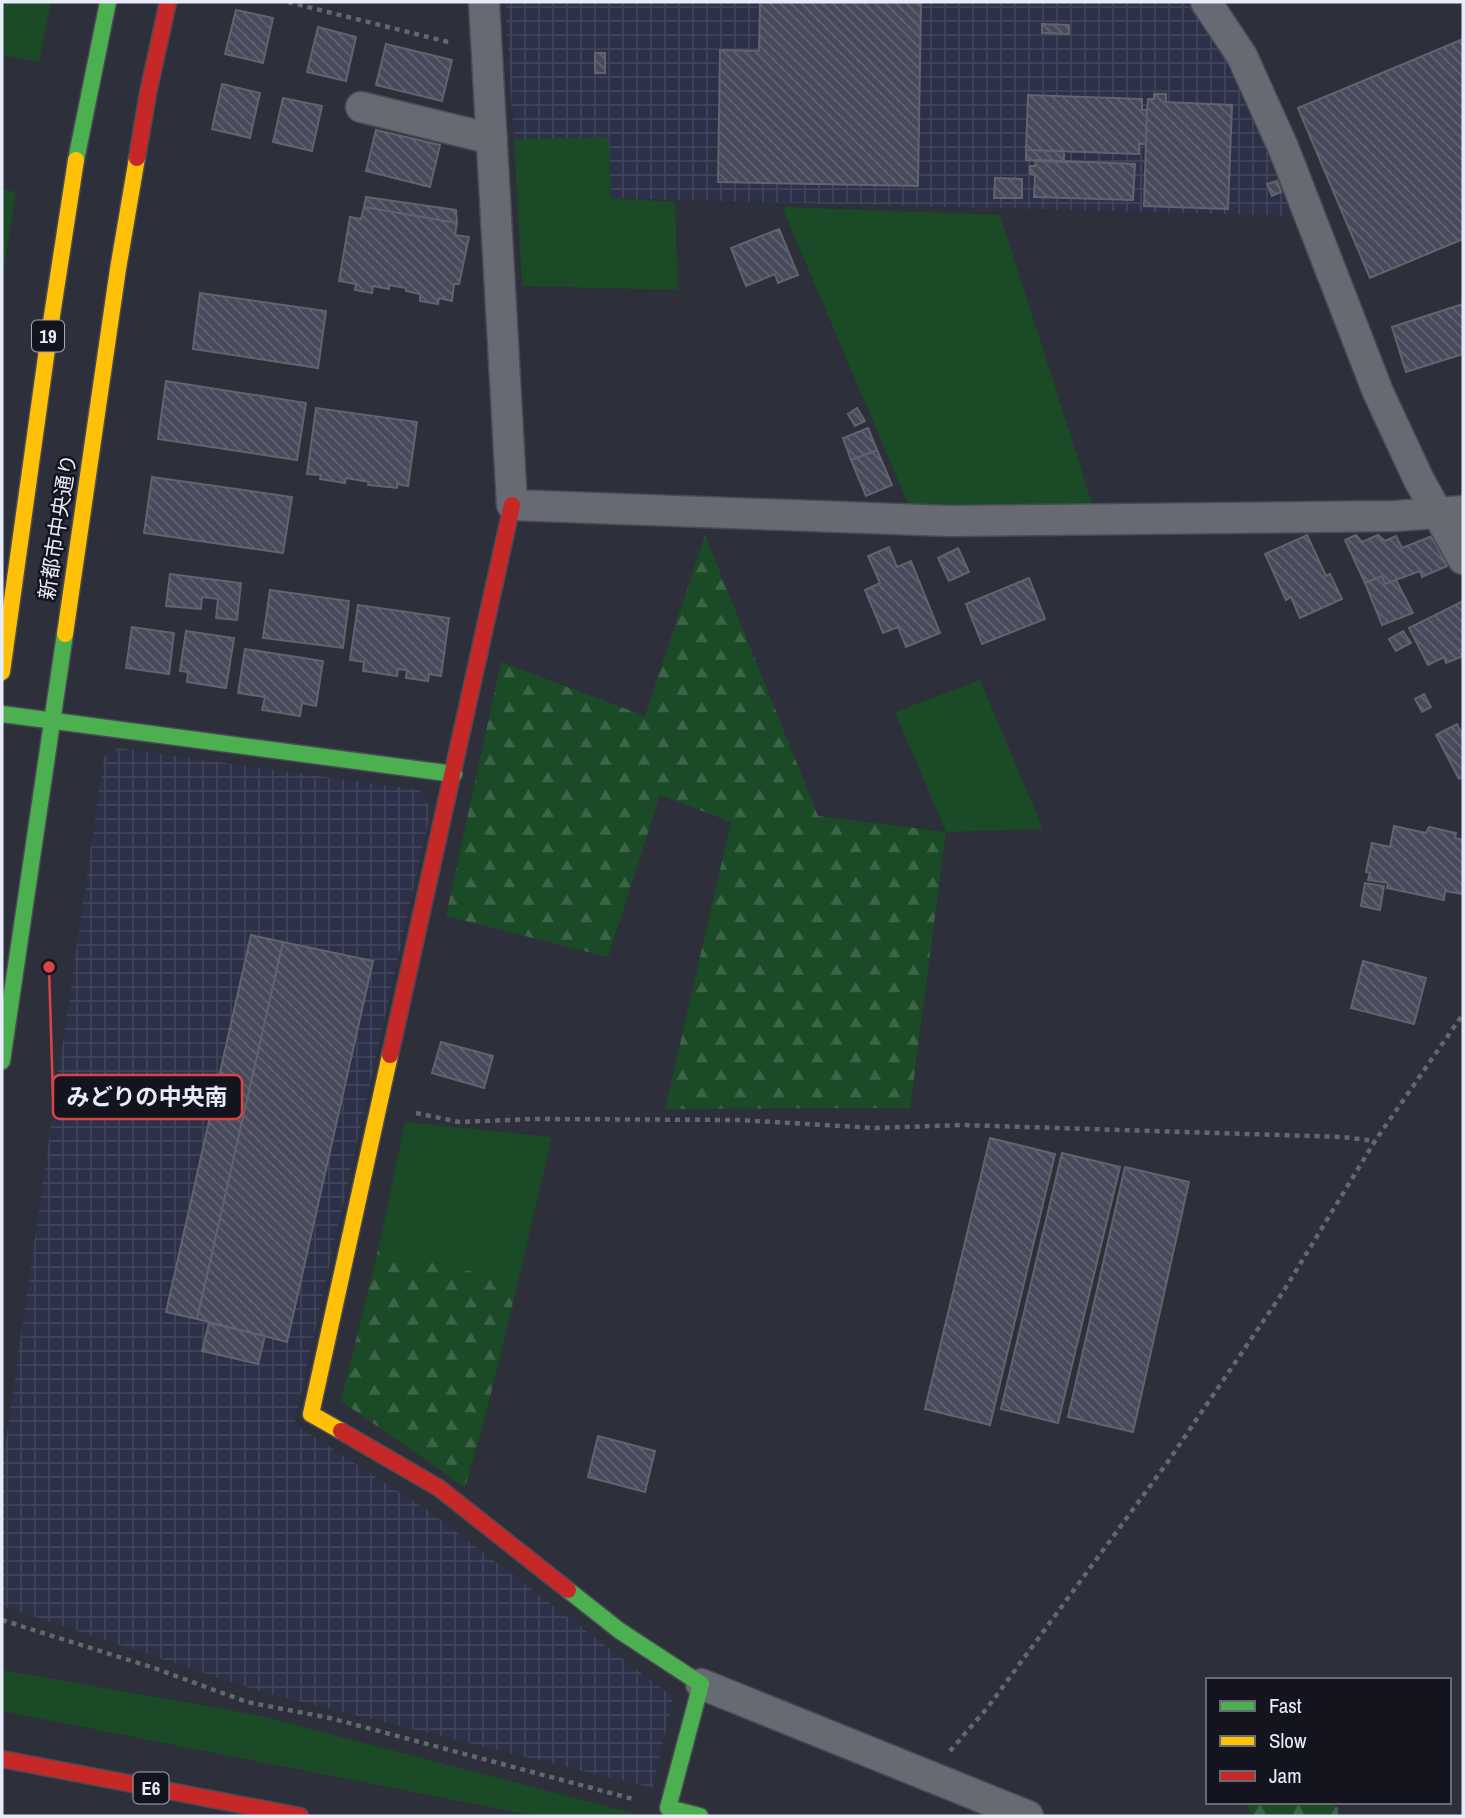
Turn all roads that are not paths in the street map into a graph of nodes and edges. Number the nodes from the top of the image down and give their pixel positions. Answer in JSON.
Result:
{"nodes":[{"id":1,"x":108,"y":2,"type":"edge"},
{"id":2,"x":168,"y":2,"type":"edge"},
{"id":3,"x":484,"y":2,"type":"edge"},
{"id":4,"x":1206,"y":2,"type":"edge"},
{"id":5,"x":361,"y":107,"type":"dead end"},
{"id":6,"x":492,"y":138,"type":"junction"},
{"id":7,"x":512,"y":505,"type":"junction"},
{"id":8,"x":1451,"y":511,"type":"edge"},
{"id":9,"x":1463,"y":559,"type":"edge"},
{"id":10,"x":2,"y":672,"type":"edge"},
{"id":11,"x":2,"y":715,"type":"edge"},
{"id":12,"x":51,"y":721,"type":"junction"},
{"id":13,"x":454,"y":774,"type":"junction"},
{"id":14,"x":2,"y":1061,"type":"edge"},
{"id":15,"x":701,"y":1684,"type":"junction"},
{"id":16,"x":2,"y":1759,"type":"edge"},
{"id":17,"x":300,"y":1816,"type":"edge"},
{"id":18,"x":700,"y":1816,"type":"edge"},
{"id":19,"x":1028,"y":1816,"type":"edge"}],
"edges":[{"from":1,"to":10,"type":"main road","name":"新都市中央通り","number":"19"},
{"from":2,"to":12,"type":"main road","name":"新都市中央通り"},
{"from":3,"to":6,"type":"street"},
{"from":4,"to":8,"type":"street"},
{"from":5,"to":6,"type":"street"},
{"from":6,"to":7,"type":"street"},
{"from":7,"to":8,"type":"street"},
{"from":7,"to":13,"type":"main road"},
{"from":8,"to":9,"type":"street"},
{"from":11,"to":12,"type":"main road"},
{"from":12,"to":13,"type":"main road"},
{"from":12,"to":14,"type":"main road","name":"新都市中央通り"},
{"from":13,"to":15,"type":"main road"},
{"from":15,"to":18,"type":"main road"},
{"from":15,"to":19,"type":"street"},
{"from":16,"to":17,"type":"main road","number":"E6"}]}
